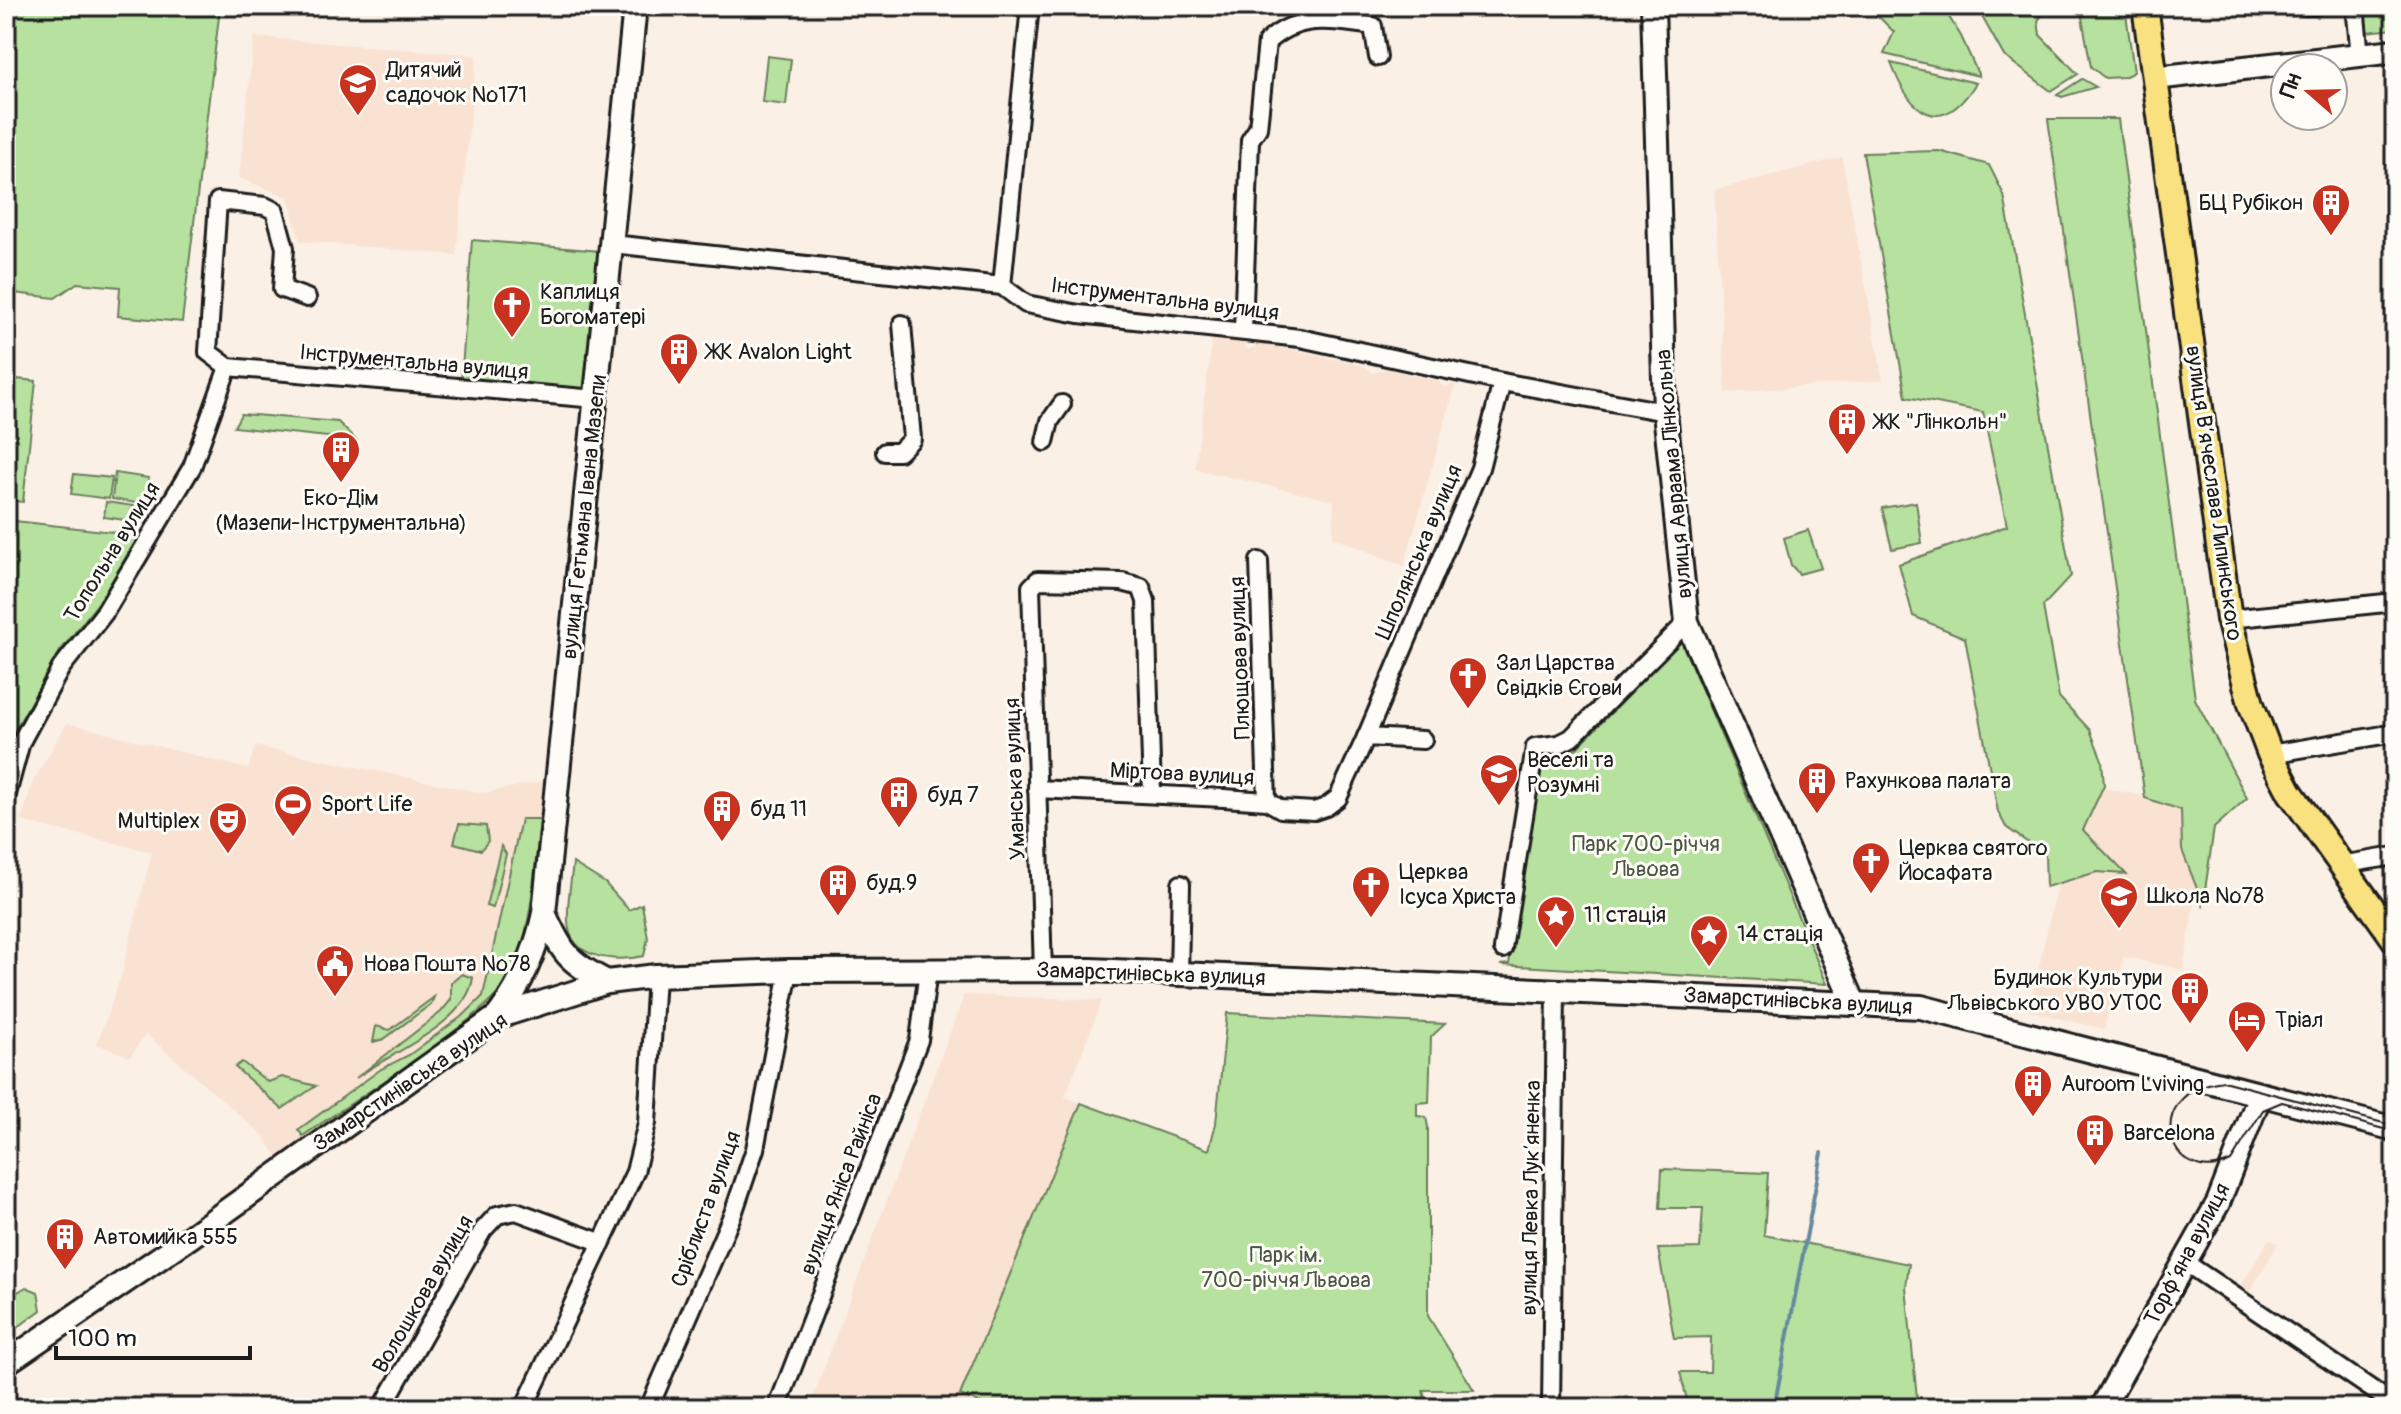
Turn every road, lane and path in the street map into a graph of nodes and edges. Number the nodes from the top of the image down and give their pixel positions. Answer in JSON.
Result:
{"nodes":[{"id":1,"x":635,"y":6,"type":"edge"},
{"id":2,"x":1030,"y":6,"type":"edge"},
{"id":3,"x":1653,"y":6,"type":"edge"},
{"id":4,"x":2145,"y":6,"type":"edge"},
{"id":5,"x":2298,"y":6,"type":"edge"},
{"id":6,"x":2306,"y":6,"type":"edge"},
{"id":7,"x":2315,"y":6,"type":"edge"},
{"id":8,"x":2355,"y":6,"type":"edge"},
{"id":9,"x":2359,"y":46,"type":"dead end"},
{"id":10,"x":2395,"y":51,"type":"edge"},
{"id":11,"x":1378,"y":57,"type":"dead end"},
{"id":12,"x":2155,"y":78,"type":"junction"},
{"id":13,"x":612,"y":244,"type":"junction"},
{"id":14,"x":1002,"y":286,"type":"junction"},
{"id":15,"x":307,"y":298,"type":"dead end"},
{"id":16,"x":902,"y":324,"type":"dead end"},
{"id":17,"x":1243,"y":330,"type":"junction"},
{"id":18,"x":228,"y":367,"type":"junction"},
{"id":19,"x":1502,"y":382,"type":"junction"},
{"id":20,"x":596,"y":399,"type":"junction"},
{"id":21,"x":1062,"y":404,"type":"dead end"},
{"id":22,"x":1665,"y":412,"type":"junction"},
{"id":23,"x":1045,"y":442,"type":"dead end"},
{"id":24,"x":885,"y":452,"type":"dead end"},
{"id":25,"x":1259,"y":561,"type":"dead end"},
{"id":26,"x":2395,"y":602,"type":"edge"},
{"id":27,"x":2229,"y":619,"type":"junction"},
{"id":28,"x":1687,"y":622,"type":"junction"},
{"id":29,"x":2395,"y":733,"type":"edge"},
{"id":30,"x":561,"y":734,"type":"junction"},
{"id":31,"x":1366,"y":737,"type":"junction"},
{"id":32,"x":1423,"y":740,"type":"dead end"},
{"id":33,"x":2270,"y":754,"type":"junction"},
{"id":34,"x":1037,"y":789,"type":"junction"},
{"id":35,"x":1152,"y":794,"type":"junction"},
{"id":36,"x":552,"y":796,"type":"dead end"},
{"id":37,"x":6,"y":798,"type":"edge"},
{"id":38,"x":1267,"y":801,"type":"junction"},
{"id":39,"x":2395,"y":856,"type":"edge"},
{"id":40,"x":2340,"y":865,"type":"junction"},
{"id":41,"x":1181,"y":884,"type":"dead end"},
{"id":42,"x":544,"y":913,"type":"junction"},
{"id":43,"x":2395,"y":940,"type":"edge"},
{"id":44,"x":1503,"y":949,"type":"dead end"},
{"id":45,"x":928,"y":970,"type":"junction"},
{"id":46,"x":789,"y":971,"type":"junction"},
{"id":47,"x":1043,"y":971,"type":"junction"},
{"id":48,"x":1179,"y":974,"type":"junction"},
{"id":49,"x":656,"y":976,"type":"junction"},
{"id":50,"x":607,"y":982,"type":"junction"},
{"id":51,"x":1556,"y":989,"type":"junction"},
{"id":52,"x":1854,"y":1003,"type":"junction"},
{"id":53,"x":497,"y":1017,"type":"junction"},
{"id":54,"x":2260,"y":1095,"type":"junction"},
{"id":55,"x":2395,"y":1129,"type":"edge"},
{"id":56,"x":600,"y":1242,"type":"junction"},
{"id":57,"x":2186,"y":1263,"type":"junction"},
{"id":58,"x":9,"y":1365,"type":"edge"},
{"id":59,"x":2395,"y":1405,"type":"edge"},
{"id":60,"x":382,"y":1408,"type":"edge"},
{"id":61,"x":524,"y":1408,"type":"edge"},
{"id":62,"x":649,"y":1408,"type":"edge"},
{"id":63,"x":777,"y":1408,"type":"edge"},
{"id":64,"x":1551,"y":1408,"type":"edge"},
{"id":65,"x":2102,"y":1408,"type":"edge"}],
"edges":[{"from":1,"to":13,"type":"main road","name":"вулиця Гетьмана Івана Мазепи"},
{"from":2,"to":14,"type":"street"},
{"from":3,"to":22,"type":"main road","name":"вулиця Авраама Лінкольна"},
{"from":4,"to":12,"type":"main road","name":"вулиця Вʼячеслава Липинського"},
{"from":5,"to":6,"type":"street"},
{"from":6,"to":7,"type":"street"},
{"from":8,"to":9,"type":"street"},
{"from":10,"to":12,"type":"main road"},
{"from":11,"to":17,"type":"street"},
{"from":12,"to":27,"type":"main road","name":"вулиця Вʼячеслава Липинського"},
{"from":13,"to":14,"type":"street","name":"Інструментальна вулиця"},
{"from":13,"to":20,"type":"main road","name":"вулиця Гетьмана Івана Мазепи"},
{"from":14,"to":17,"type":"street","name":"Інструментальна вулиця"},
{"from":15,"to":18,"type":"street"},
{"from":16,"to":24,"type":"street"},
{"from":17,"to":19,"type":"street","name":"Інструментальна вулиця"},
{"from":18,"to":20,"type":"street","name":"Інструментальна вулиця"},
{"from":18,"to":37,"type":"street","name":"Топольна вулиця"},
{"from":19,"to":22,"type":"street","name":"Інструментальна вулиця"},
{"from":19,"to":31,"type":"street","name":"Шполянська вулиця"},
{"from":20,"to":30,"type":"main road","name":"вулиця Гетьмана Івана Мазепи"},
{"from":21,"to":23,"type":"street"},
{"from":22,"to":28,"type":"main road","name":"вулиця Авраама Лінкольна"},
{"from":25,"to":38,"type":"street","name":"Плющова вулиця"},
{"from":26,"to":27,"type":"street"},
{"from":27,"to":33,"type":"main road","name":"вулиця Вʼячеслава Липинського"},
{"from":28,"to":44,"type":"street"},
{"from":28,"to":52,"type":"main road","name":"вулиця Авраама Лінкольна"},
{"from":29,"to":33,"type":"street"},
{"from":30,"to":36,"type":"main road"},
{"from":30,"to":42,"type":"main road","name":"вулиця Гетьмана Івана Мазепи"},
{"from":31,"to":32,"type":"street"},
{"from":31,"to":38,"type":"street","name":"Міртова вулиця"},
{"from":33,"to":40,"type":"main road","name":"вулиця Вʼячеслава Липинського"},
{"from":34,"to":35,"type":"street","name":"Міртова вулиця"},
{"from":34,"to":35,"type":"street","name":"Уманська вулиця"},
{"from":34,"to":47,"type":"street","name":"Уманська вулиця"},
{"from":35,"to":38,"type":"street","name":"Міртова вулиця"},
{"from":39,"to":40,"type":"street"},
{"from":40,"to":43,"type":"main road","name":"вулиця Вʼячеслава Липинського"},
{"from":41,"to":48,"type":"street"},
{"from":42,"to":50,"type":"main road"},
{"from":42,"to":53,"type":"main road","name":"вулиця Гетьмана Івана Мазепи"},
{"from":45,"to":46,"type":"main road","name":"Замарстинівська вулиця"},
{"from":45,"to":47,"type":"main road","name":"Замарстинівська вулиця"},
{"from":45,"to":63,"type":"street","name":"вулиця Яніса Райніса"},
{"from":46,"to":49,"type":"main road","name":"Замарстинівська вулиця"},
{"from":46,"to":62,"type":"street","name":"Сріблиста вулиця"},
{"from":47,"to":48,"type":"main road","name":"Замарстинівська вулиця"},
{"from":48,"to":51,"type":"main road","name":"Замарстинівська вулиця"},
{"from":49,"to":50,"type":"main road","name":"Замарстинівська вулиця"},
{"from":49,"to":56,"type":"street"},
{"from":50,"to":53,"type":"main road","name":"Замарстинівська вулиця"},
{"from":51,"to":52,"type":"main road","name":"Замарстинівська вулиця"},
{"from":51,"to":64,"type":"street","name":"вулиця Левка Лукʼяненка"},
{"from":52,"to":54,"type":"main road","name":"Замарстинівська вулиця"},
{"from":53,"to":58,"type":"main road","name":"Замарстинівська вулиця"},
{"from":54,"to":55,"type":"main road","name":"Замарстинівська вулиця"},
{"from":54,"to":57,"type":"main road","name":"Торфʼяна вулиця"},
{"from":56,"to":60,"type":"street","name":"Волошкова вулиця"},
{"from":56,"to":61,"type":"street"},
{"from":57,"to":59,"type":"street"},
{"from":57,"to":65,"type":"main road","name":"Торфʼяна вулиця"}]}
